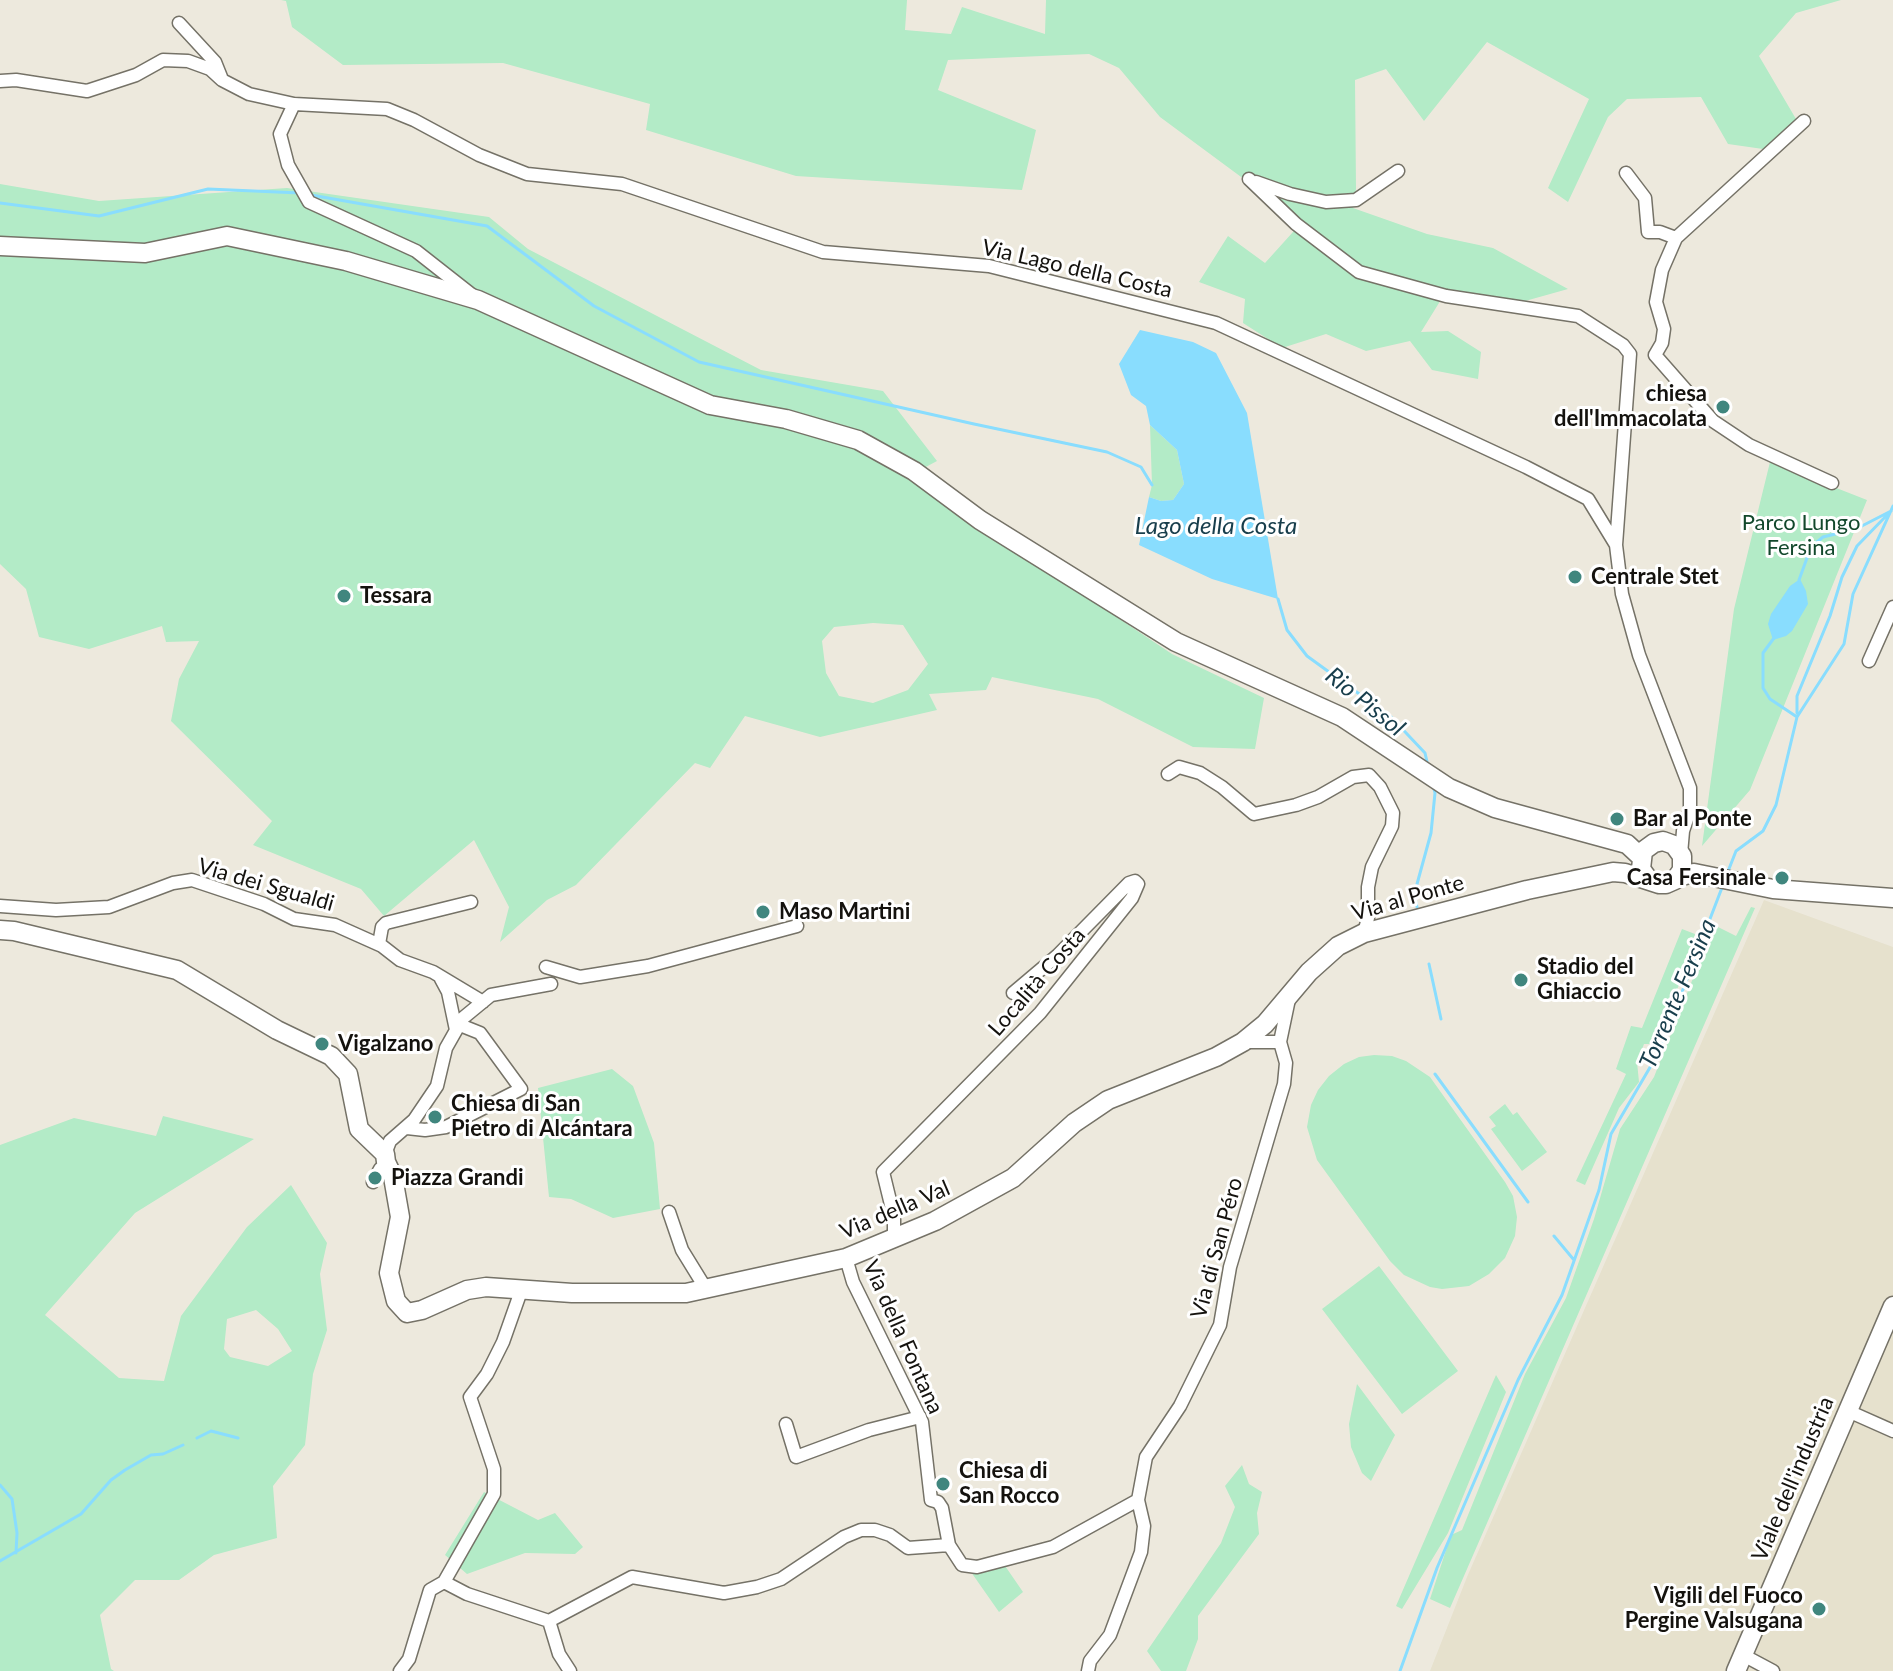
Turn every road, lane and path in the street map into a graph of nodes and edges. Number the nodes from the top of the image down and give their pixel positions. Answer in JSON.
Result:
{"nodes":[{"id":1,"x":179,"y":23,"type":"dead end"},
{"id":2,"x":222,"y":80,"type":"junction"},
{"id":3,"x":0,"y":81,"type":"edge"},
{"id":4,"x":294,"y":104,"type":"junction"},
{"id":5,"x":1804,"y":121,"type":"dead end"},
{"id":6,"x":1398,"y":171,"type":"dead end"},
{"id":7,"x":1626,"y":173,"type":"dead end"},
{"id":8,"x":1676,"y":238,"type":"junction"},
{"id":9,"x":0,"y":246,"type":"edge"},
{"id":10,"x":478,"y":300,"type":"junction"},
{"id":11,"x":1630,"y":354,"type":"junction"},
{"id":12,"x":1655,"y":355,"type":"junction"},
{"id":13,"x":1832,"y":483,"type":"dead end"},
{"id":14,"x":1616,"y":545,"type":"junction"},
{"id":15,"x":1893,"y":607,"type":"edge"},
{"id":16,"x":1869,"y":661,"type":"dead end"},
{"id":17,"x":1168,"y":774,"type":"dead end"},
{"id":18,"x":1683,"y":831,"type":"junction"},
{"id":19,"x":1609,"y":839,"type":"junction"},
{"id":20,"x":1658,"y":842,"type":"junction"},
{"id":21,"x":1635,"y":864,"type":"junction"},
{"id":22,"x":1684,"y":866,"type":"junction"},
{"id":23,"x":1893,"y":898,"type":"edge"},
{"id":24,"x":471,"y":902,"type":"dead end"},
{"id":25,"x":0,"y":906,"type":"edge"},
{"id":26,"x":797,"y":926,"type":"dead end"},
{"id":27,"x":0,"y":930,"type":"edge"},
{"id":28,"x":1364,"y":933,"type":"junction"},
{"id":29,"x":379,"y":944,"type":"junction"},
{"id":30,"x":546,"y":967,"type":"dead end"},
{"id":31,"x":441,"y":979,"type":"junction"},
{"id":32,"x":551,"y":984,"type":"dead end"},
{"id":33,"x":1013,"y":993,"type":"dead end"},
{"id":34,"x":1290,"y":996,"type":"junction"},
{"id":35,"x":483,"y":1002,"type":"junction"},
{"id":36,"x":1265,"y":1024,"type":"junction"},
{"id":37,"x":458,"y":1028,"type":"junction"},
{"id":38,"x":1281,"y":1038,"type":"junction"},
{"id":39,"x":1243,"y":1042,"type":"junction"},
{"id":40,"x":407,"y":1128,"type":"junction"},
{"id":41,"x":386,"y":1159,"type":"junction"},
{"id":42,"x":373,"y":1182,"type":"dead end"},
{"id":43,"x":669,"y":1212,"type":"dead end"},
{"id":44,"x":894,"y":1238,"type":"junction"},
{"id":45,"x":846,"y":1258,"type":"junction"},
{"id":46,"x":706,"y":1289,"type":"junction"},
{"id":47,"x":521,"y":1291,"type":"junction"},
{"id":48,"x":1893,"y":1306,"type":"edge"},
{"id":49,"x":1848,"y":1411,"type":"junction"},
{"id":50,"x":920,"y":1417,"type":"junction"},
{"id":51,"x":786,"y":1424,"type":"dead end"},
{"id":52,"x":1893,"y":1431,"type":"edge"},
{"id":53,"x":1138,"y":1500,"type":"junction"},
{"id":54,"x":949,"y":1545,"type":"junction"},
{"id":55,"x":444,"y":1582,"type":"junction"},
{"id":56,"x":549,"y":1621,"type":"junction"},
{"id":57,"x":1739,"y":1663,"type":"edge"},
{"id":58,"x":1092,"y":1670,"type":"edge"},
{"id":59,"x":400,"y":1671,"type":"edge"},
{"id":60,"x":570,"y":1671,"type":"edge"},
{"id":61,"x":1773,"y":1671,"type":"edge"}],
"edges":[{"from":1,"to":2,"type":"street"},
{"from":2,"to":3,"type":"street","name":"Via Lago della Costa"},
{"from":2,"to":4,"type":"street","name":"Via Lago della Costa"},
{"from":4,"to":10,"type":"street"},
{"from":4,"to":14,"type":"street","name":"Via Lago della Costa"},
{"from":5,"to":8,"type":"street"},
{"from":6,"to":11,"type":"street"},
{"from":7,"to":8,"type":"street"},
{"from":8,"to":12,"type":"street"},
{"from":9,"to":10,"type":"street","name":"Via al Ponte"},
{"from":10,"to":19,"type":"street","name":"Via al Ponte"},
{"from":11,"to":12,"type":"street"},
{"from":11,"to":14,"type":"street"},
{"from":12,"to":13,"type":"street"},
{"from":14,"to":18,"type":"street"},
{"from":15,"to":16,"type":"street"},
{"from":17,"to":28,"type":"street"},
{"from":18,"to":20,"type":"street"},
{"from":18,"to":22,"type":"street"},
{"from":19,"to":20,"type":"street","name":"Via al Ponte"},
{"from":19,"to":21,"type":"street","name":"Via al Ponte"},
{"from":20,"to":21,"type":"street"},
{"from":20,"to":22,"type":"street"},
{"from":21,"to":22,"type":"street","name":"Via al Ponte"},
{"from":21,"to":28,"type":"street","name":"Via al Ponte"},
{"from":22,"to":23,"type":"street"},
{"from":24,"to":29,"type":"street"},
{"from":25,"to":29,"type":"street","name":"Via dei Sgualdi"},
{"from":26,"to":30,"type":"street"},
{"from":27,"to":41,"type":"street"},
{"from":28,"to":34,"type":"street","name":"Via al Ponte"},
{"from":29,"to":31,"type":"street","name":"Via dei Sgualdi"},
{"from":31,"to":35,"type":"street","name":"Via dei Sgualdi"},
{"from":31,"to":37,"type":"street"},
{"from":32,"to":35,"type":"street"},
{"from":33,"to":44,"type":"street","name":"Località Costa"},
{"from":34,"to":36,"type":"street","name":"Via al Ponte"},
{"from":34,"to":38,"type":"street","name":"Via di San Péro"},
{"from":35,"to":37,"type":"street"},
{"from":36,"to":38,"type":"street"},
{"from":36,"to":39,"type":"street","name":"Via al Ponte"},
{"from":37,"to":40,"type":"street"},
{"from":37,"to":40,"type":"street"},
{"from":38,"to":39,"type":"street"},
{"from":38,"to":53,"type":"street","name":"Via di San Péro"},
{"from":39,"to":44,"type":"street","name":"Via della Val"},
{"from":40,"to":41,"type":"street"},
{"from":41,"to":42,"type":"street"},
{"from":41,"to":47,"type":"street","name":"Via della Val"},
{"from":43,"to":46,"type":"street"},
{"from":44,"to":45,"type":"street","name":"Via della Val"},
{"from":45,"to":46,"type":"street","name":"Via della Val"},
{"from":45,"to":50,"type":"street","name":"Via della Fontana"},
{"from":46,"to":47,"type":"street","name":"Via della Val"},
{"from":47,"to":55,"type":"street"},
{"from":48,"to":49,"type":"street","name":"Viale dell'industria"},
{"from":49,"to":52,"type":"street"},
{"from":49,"to":57,"type":"street","name":"Viale dell'industria"},
{"from":50,"to":51,"type":"street"},
{"from":50,"to":54,"type":"street","name":"Via della Fontana"},
{"from":53,"to":54,"type":"street","name":"Via della Fontana"},
{"from":53,"to":58,"type":"street","name":"Via di San Péro"},
{"from":54,"to":56,"type":"street"},
{"from":55,"to":56,"type":"street"},
{"from":55,"to":59,"type":"street"},
{"from":56,"to":60,"type":"street"},
{"from":57,"to":61,"type":"street"}]}
